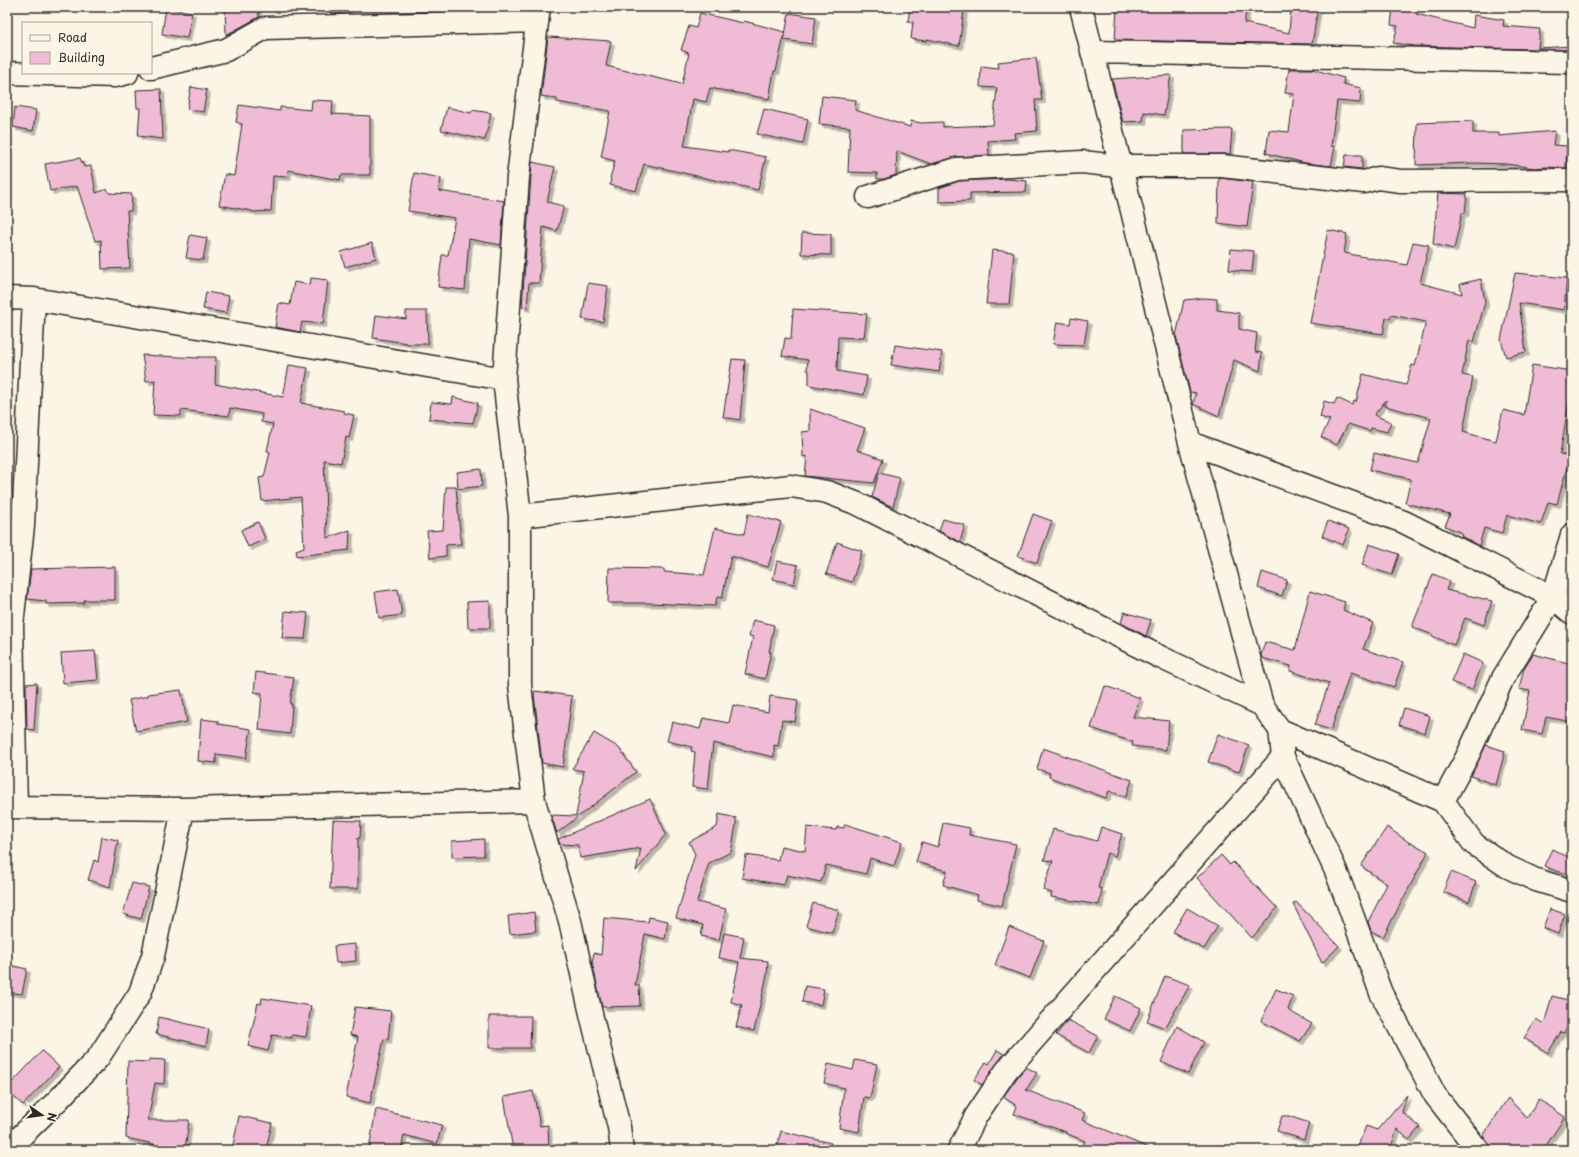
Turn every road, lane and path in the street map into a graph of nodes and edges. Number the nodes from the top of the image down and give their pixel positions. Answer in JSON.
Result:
{"nodes":[{"id":1,"x":1081,"y":7,"type":"edge"},
{"id":2,"x":538,"y":14,"type":"edge"},
{"id":3,"x":1092,"y":52,"type":"junction"},
{"id":4,"x":1572,"y":62,"type":"edge"},
{"id":5,"x":152,"y":68,"type":"edge"},
{"id":6,"x":7,"y":73,"type":"edge"},
{"id":7,"x":22,"y":73,"type":"edge"},
{"id":8,"x":43,"y":74,"type":"edge"},
{"id":9,"x":123,"y":74,"type":"edge"},
{"id":10,"x":1121,"y":166,"type":"junction"},
{"id":11,"x":1572,"y":180,"type":"edge"},
{"id":12,"x":868,"y":197,"type":"dead end"},
{"id":13,"x":7,"y":298,"type":"edge"},
{"id":14,"x":34,"y":299,"type":"junction"},
{"id":15,"x":504,"y":379,"type":"junction"},
{"id":16,"x":1190,"y":444,"type":"junction"},
{"id":17,"x":520,"y":516,"type":"junction"},
{"id":18,"x":1572,"y":535,"type":"edge"},
{"id":19,"x":1553,"y":597,"type":"junction"},
{"id":20,"x":1572,"y":613,"type":"edge"},
{"id":21,"x":1262,"y":705,"type":"junction"},
{"id":22,"x":1280,"y":730,"type":"junction"},
{"id":23,"x":1283,"y":756,"type":"junction"},
{"id":24,"x":534,"y":801,"type":"junction"},
{"id":25,"x":1443,"y":801,"type":"junction"},
{"id":26,"x":12,"y":807,"type":"edge"},
{"id":27,"x":183,"y":809,"type":"junction"},
{"id":28,"x":1572,"y":891,"type":"edge"},
{"id":29,"x":7,"y":1150,"type":"edge"},
{"id":30,"x":622,"y":1150,"type":"edge"},
{"id":31,"x":959,"y":1150,"type":"edge"},
{"id":32,"x":1478,"y":1150,"type":"edge"}],
"edges":[{"from":1,"to":3,"type":"street"},
{"from":2,"to":5,"type":"street"},
{"from":2,"to":15,"type":"street"},
{"from":3,"to":4,"type":"street"},
{"from":3,"to":10,"type":"street"},
{"from":6,"to":7,"type":"street"},
{"from":8,"to":9,"type":"street"},
{"from":10,"to":11,"type":"street"},
{"from":10,"to":12,"type":"street"},
{"from":10,"to":16,"type":"street"},
{"from":13,"to":14,"type":"street"},
{"from":14,"to":15,"type":"street"},
{"from":14,"to":26,"type":"street"},
{"from":15,"to":17,"type":"street"},
{"from":16,"to":19,"type":"street"},
{"from":16,"to":21,"type":"street"},
{"from":17,"to":21,"type":"street"},
{"from":17,"to":24,"type":"street"},
{"from":18,"to":19,"type":"street"},
{"from":19,"to":20,"type":"street"},
{"from":19,"to":25,"type":"street"},
{"from":21,"to":22,"type":"street"},
{"from":22,"to":23,"type":"street"},
{"from":22,"to":25,"type":"street"},
{"from":23,"to":31,"type":"street"},
{"from":23,"to":32,"type":"street"},
{"from":24,"to":27,"type":"street"},
{"from":24,"to":30,"type":"street"},
{"from":25,"to":28,"type":"street"},
{"from":26,"to":27,"type":"street"},
{"from":27,"to":29,"type":"street"}]}
